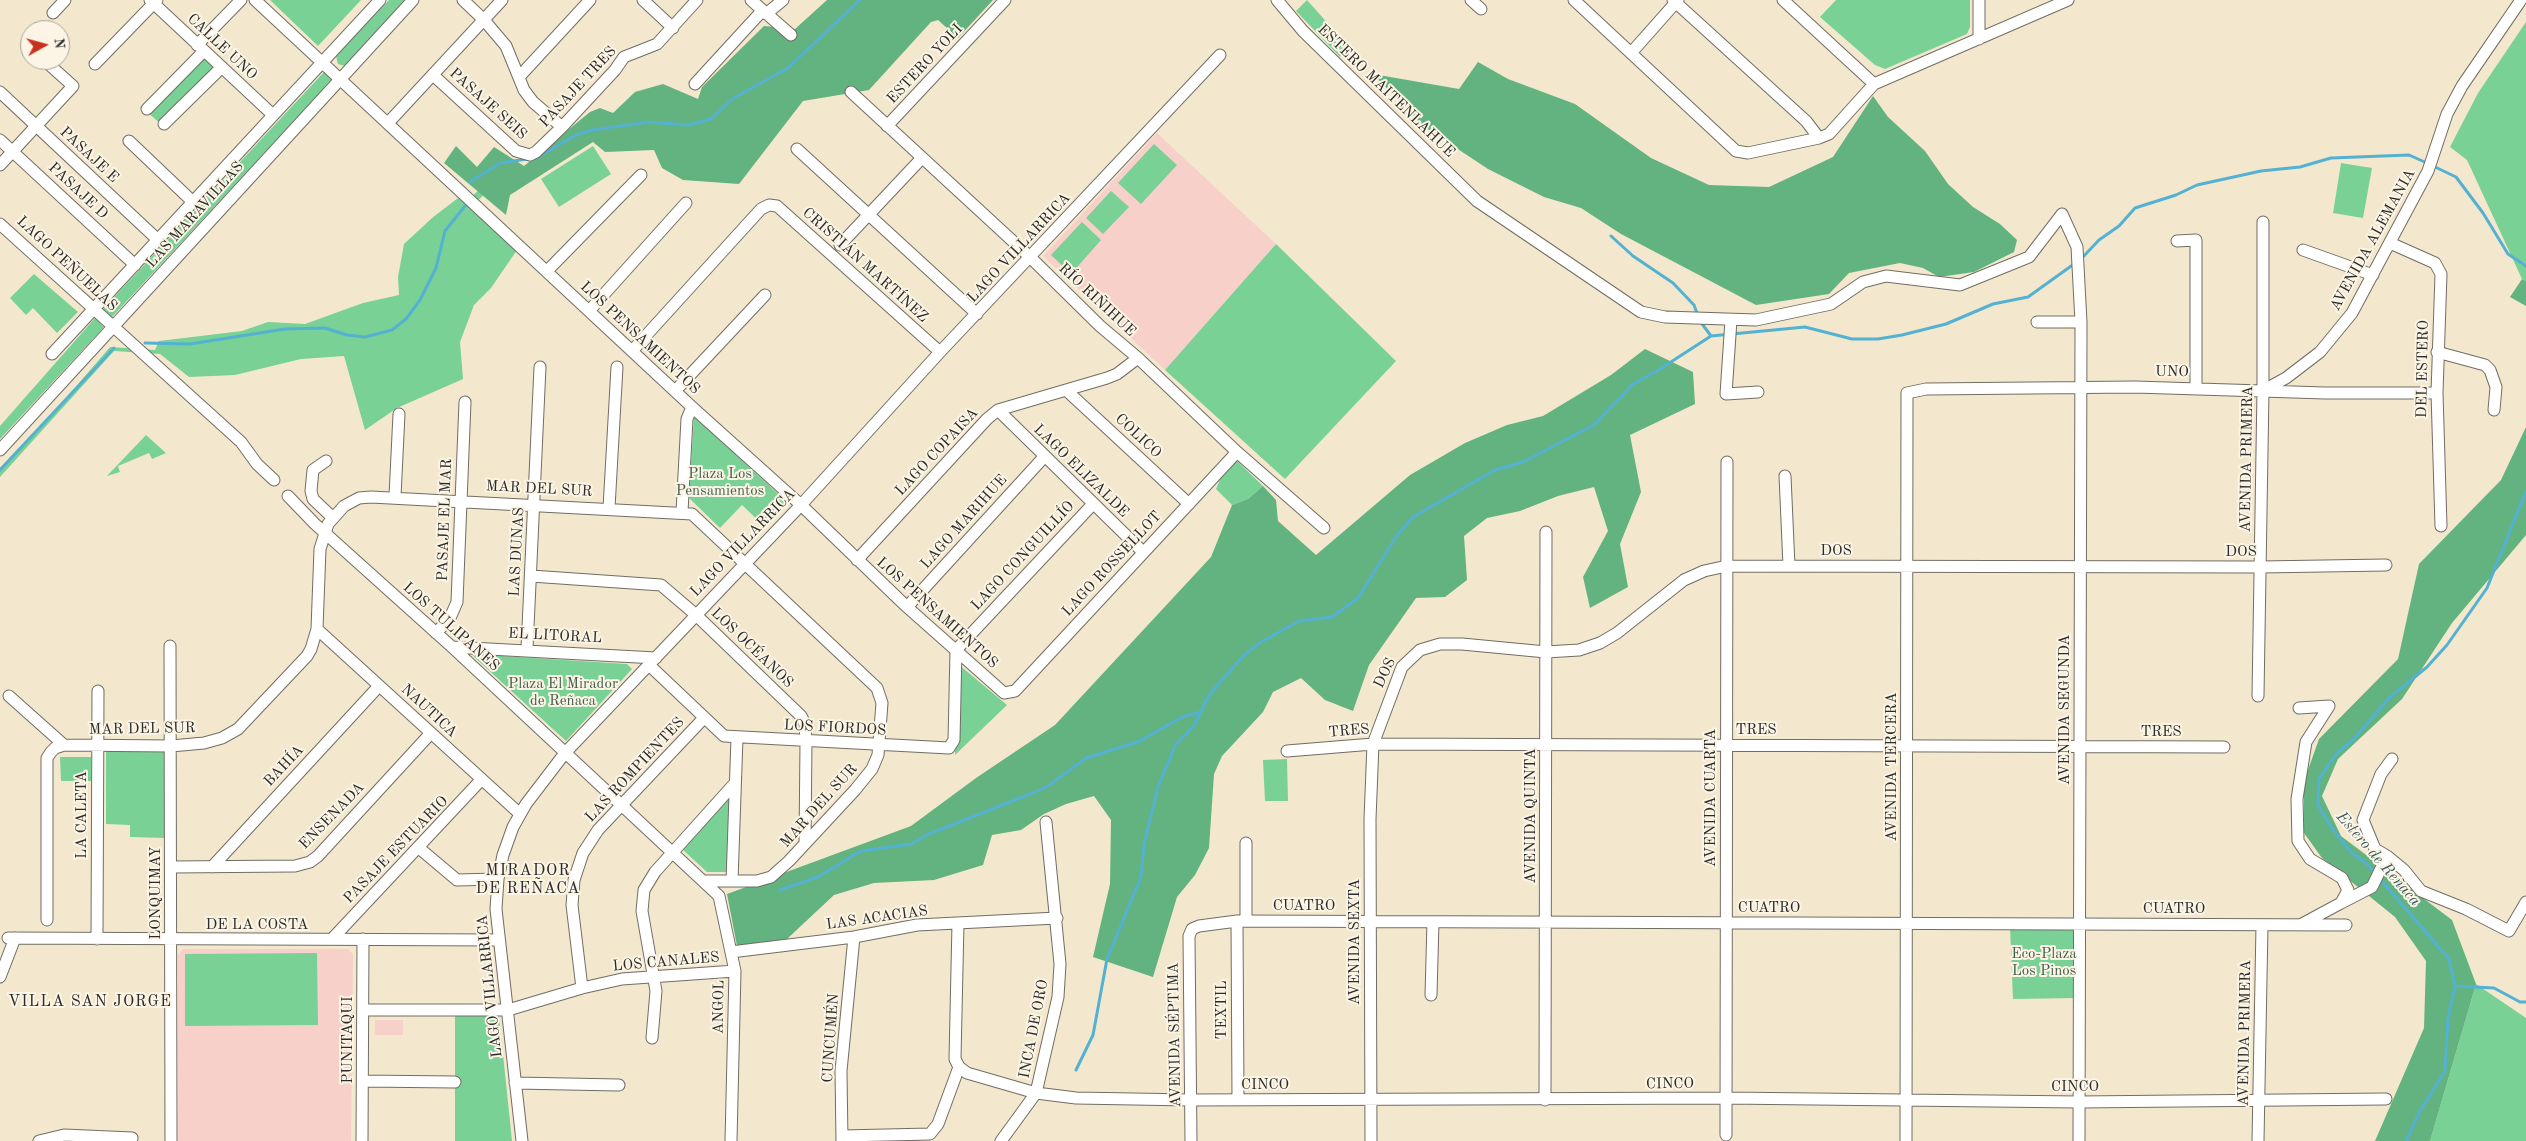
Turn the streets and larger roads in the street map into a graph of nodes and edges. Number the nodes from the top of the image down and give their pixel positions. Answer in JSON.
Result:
{"nodes":[{"id":1,"x":65,"y":0,"type":"edge"},
{"id":2,"x":241,"y":0,"type":"edge"},
{"id":3,"x":256,"y":0,"type":"edge"},
{"id":4,"x":380,"y":0,"type":"edge"},
{"id":5,"x":413,"y":0,"type":"edge"},
{"id":6,"x":462,"y":0,"type":"edge"},
{"id":7,"x":502,"y":0,"type":"edge"},
{"id":8,"x":590,"y":0,"type":"edge"},
{"id":9,"x":644,"y":0,"type":"edge"},
{"id":10,"x":697,"y":0,"type":"edge"},
{"id":11,"x":751,"y":0,"type":"edge"},
{"id":12,"x":783,"y":0,"type":"edge"},
{"id":13,"x":1005,"y":0,"type":"edge"},
{"id":14,"x":1471,"y":0,"type":"edge"},
{"id":15,"x":1574,"y":0,"type":"edge"},
{"id":16,"x":1783,"y":0,"type":"edge"},
{"id":17,"x":1979,"y":0,"type":"edge"},
{"id":18,"x":2068,"y":0,"type":"edge"},
{"id":19,"x":2521,"y":0,"type":"edge"},
{"id":20,"x":154,"y":1,"type":"edge"},
{"id":21,"x":1281,"y":1,"type":"edge"},
{"id":22,"x":1676,"y":1,"type":"edge"},
{"id":23,"x":1481,"y":9,"type":"dead end"},
{"id":24,"x":764,"y":12,"type":"junction"},
{"id":25,"x":53,"y":13,"type":"dead end"},
{"id":26,"x":484,"y":20,"type":"junction"},
{"id":27,"x":673,"y":28,"type":"junction"},
{"id":28,"x":791,"y":35,"type":"dead end"},
{"id":29,"x":1979,"y":39,"type":"junction"},
{"id":30,"x":200,"y":48,"type":"junction"},
{"id":31,"x":1631,"y":53,"type":"junction"},
{"id":32,"x":1220,"y":55,"type":"dead end"},
{"id":33,"x":323,"y":62,"type":"junction"},
{"id":34,"x":95,"y":64,"type":"dead end"},
{"id":35,"x":222,"y":67,"type":"junction"},
{"id":36,"x":55,"y":70,"type":"edge"},
{"id":37,"x":433,"y":75,"type":"junction"},
{"id":38,"x":519,"y":77,"type":"junction"},
{"id":39,"x":340,"y":78,"type":"junction"},
{"id":40,"x":695,"y":84,"type":"dead end"},
{"id":41,"x":1874,"y":84,"type":"junction"},
{"id":42,"x":0,"y":92,"type":"edge"},
{"id":43,"x":850,"y":92,"type":"dead end"},
{"id":44,"x":147,"y":109,"type":"dead end"},
{"id":45,"x":273,"y":116,"type":"junction"},
{"id":46,"x":388,"y":122,"type":"junction"},
{"id":47,"x":164,"y":124,"type":"dead end"},
{"id":48,"x":36,"y":126,"type":"junction"},
{"id":49,"x":562,"y":126,"type":"junction"},
{"id":50,"x":887,"y":126,"type":"junction"},
{"id":51,"x":1819,"y":138,"type":"junction"},
{"id":52,"x":0,"y":140,"type":"edge"},
{"id":53,"x":129,"y":141,"type":"dead end"},
{"id":54,"x":797,"y":149,"type":"dead end"},
{"id":55,"x":13,"y":151,"type":"junction"},
{"id":56,"x":524,"y":154,"type":"joint"},
{"id":57,"x":921,"y":159,"type":"junction"},
{"id":58,"x":0,"y":165,"type":"edge"},
{"id":59,"x":642,"y":175,"type":"dead end"},
{"id":60,"x":193,"y":202,"type":"junction"},
{"id":61,"x":686,"y":203,"type":"dead end"},
{"id":62,"x":870,"y":214,"type":"junction"},
{"id":63,"x":2263,"y":222,"type":"dead end"},
{"id":64,"x":0,"y":224,"type":"edge"},
{"id":65,"x":158,"y":240,"type":"junction"},
{"id":66,"x":2177,"y":241,"type":"dead end"},
{"id":67,"x":2390,"y":243,"type":"junction"},
{"id":68,"x":840,"y":245,"type":"dead end"},
{"id":69,"x":2303,"y":250,"type":"dead end"},
{"id":70,"x":1030,"y":257,"type":"junction"},
{"id":71,"x":135,"y":265,"type":"junction"},
{"id":72,"x":547,"y":271,"type":"junction"},
{"id":73,"x":2373,"y":274,"type":"junction"},
{"id":74,"x":764,"y":295,"type":"dead end"},
{"id":75,"x":93,"y":309,"type":"junction"},
{"id":76,"x":589,"y":311,"type":"junction"},
{"id":77,"x":978,"y":314,"type":"junction"},
{"id":78,"x":1731,"y":320,"type":"junction"},
{"id":79,"x":2037,"y":322,"type":"dead end"},
{"id":80,"x":2081,"y":322,"type":"junction"},
{"id":81,"x":113,"y":327,"type":"junction"},
{"id":82,"x":632,"y":351,"type":"junction"},
{"id":83,"x":940,"y":352,"type":"junction"},
{"id":84,"x":2437,"y":352,"type":"junction"},
{"id":85,"x":52,"y":354,"type":"dead end"},
{"id":86,"x":1138,"y":358,"type":"junction"},
{"id":87,"x":540,"y":367,"type":"dead end"},
{"id":88,"x":617,"y":367,"type":"dead end"},
{"id":89,"x":2081,"y":388,"type":"junction"},
{"id":90,"x":2196,"y":388,"type":"junction"},
{"id":91,"x":1066,"y":390,"type":"junction"},
{"id":92,"x":2263,"y":390,"type":"junction"},
{"id":93,"x":675,"y":391,"type":"junction"},
{"id":94,"x":1758,"y":392,"type":"dead end"},
{"id":95,"x":1907,"y":393,"type":"joint"},
{"id":96,"x":2437,"y":393,"type":"junction"},
{"id":97,"x":465,"y":402,"type":"dead end"},
{"id":98,"x":692,"y":407,"type":"junction"},
{"id":99,"x":998,"y":410,"type":"junction"},
{"id":100,"x":2494,"y":410,"type":"dead end"},
{"id":101,"x":399,"y":414,"type":"dead end"},
{"id":102,"x":0,"y":450,"type":"edge"},
{"id":103,"x":1237,"y":452,"type":"junction"},
{"id":104,"x":1044,"y":457,"type":"junction"},
{"id":105,"x":326,"y":461,"type":"dead end"},
{"id":106,"x":1727,"y":462,"type":"dead end"},
{"id":107,"x":1785,"y":476,"type":"dead end"},
{"id":108,"x":274,"y":480,"type":"dead end"},
{"id":109,"x":288,"y":496,"type":"dead end"},
{"id":110,"x":395,"y":496,"type":"junction"},
{"id":111,"x":460,"y":500,"type":"junction"},
{"id":112,"x":535,"y":504,"type":"junction"},
{"id":113,"x":1093,"y":504,"type":"junction"},
{"id":114,"x":1189,"y":504,"type":"junction"},
{"id":115,"x":802,"y":505,"type":"junction"},
{"id":116,"x":609,"y":508,"type":"junction"},
{"id":117,"x":682,"y":512,"type":"junction"},
{"id":118,"x":332,"y":517,"type":"junction"},
{"id":119,"x":2441,"y":526,"type":"dead end"},
{"id":120,"x":1324,"y":528,"type":"dead end"},
{"id":121,"x":324,"y":532,"type":"junction"},
{"id":122,"x":1546,"y":532,"type":"dead end"},
{"id":123,"x":1144,"y":552,"type":"junction"},
{"id":124,"x":857,"y":560,"type":"junction"},
{"id":125,"x":744,"y":563,"type":"junction"},
{"id":126,"x":2386,"y":565,"type":"dead end"},
{"id":127,"x":1727,"y":566,"type":"junction"},
{"id":128,"x":1789,"y":566,"type":"junction"},
{"id":129,"x":1907,"y":566,"type":"junction"},
{"id":130,"x":2080,"y":567,"type":"junction"},
{"id":131,"x":2261,"y":568,"type":"junction"},
{"id":132,"x":531,"y":576,"type":"junction"},
{"id":133,"x":907,"y":607,"type":"junction"},
{"id":134,"x":695,"y":614,"type":"junction"},
{"id":135,"x":317,"y":629,"type":"junction"},
{"id":136,"x":436,"y":633,"type":"junction"},
{"id":137,"x":170,"y":646,"type":"dead end"},
{"id":138,"x":452,"y":647,"type":"junction"},
{"id":139,"x":527,"y":649,"type":"junction"},
{"id":140,"x":956,"y":650,"type":"junction"},
{"id":141,"x":1546,"y":652,"type":"junction"},
{"id":142,"x":652,"y":662,"type":"junction"},
{"id":143,"x":379,"y":686,"type":"junction"},
{"id":144,"x":98,"y":691,"type":"dead end"},
{"id":145,"x":1008,"y":693,"type":"joint"},
{"id":146,"x":8,"y":696,"type":"dead end"},
{"id":147,"x":2258,"y":696,"type":"dead end"},
{"id":148,"x":2299,"y":708,"type":"dead end"},
{"id":149,"x":703,"y":719,"type":"junction"},
{"id":150,"x":431,"y":733,"type":"junction"},
{"id":151,"x":737,"y":738,"type":"junction"},
{"id":152,"x":806,"y":742,"type":"junction"},
{"id":153,"x":1373,"y":744,"type":"junction"},
{"id":154,"x":1546,"y":744,"type":"junction"},
{"id":155,"x":64,"y":745,"type":"junction"},
{"id":156,"x":97,"y":745,"type":"junction"},
{"id":157,"x":879,"y":745,"type":"junction"},
{"id":158,"x":1726,"y":745,"type":"junction"},
{"id":159,"x":171,"y":746,"type":"junction"},
{"id":160,"x":1907,"y":746,"type":"junction"},
{"id":161,"x":2080,"y":746,"type":"junction"},
{"id":162,"x":2224,"y":747,"type":"dead end"},
{"id":163,"x":1288,"y":752,"type":"dead end"},
{"id":164,"x":565,"y":753,"type":"junction"},
{"id":165,"x":2392,"y":760,"type":"dead end"},
{"id":166,"x":481,"y":780,"type":"junction"},
{"id":167,"x":735,"y":783,"type":"junction"},
{"id":168,"x":621,"y":804,"type":"junction"},
{"id":169,"x":520,"y":814,"type":"junction"},
{"id":170,"x":1046,"y":822,"type":"dead end"},
{"id":171,"x":805,"y":843,"type":"junction"},
{"id":172,"x":1246,"y":843,"type":"dead end"},
{"id":173,"x":419,"y":848,"type":"junction"},
{"id":174,"x":673,"y":852,"type":"junction"},
{"id":175,"x":2388,"y":856,"type":"junction"},
{"id":176,"x":171,"y":867,"type":"junction"},
{"id":177,"x":212,"y":867,"type":"junction"},
{"id":178,"x":498,"y":879,"type":"junction"},
{"id":179,"x":732,"y":880,"type":"junction"},
{"id":180,"x":704,"y":881,"type":"junction"},
{"id":181,"x":2526,"y":902,"type":"edge"},
{"id":182,"x":2340,"y":903,"type":"junction"},
{"id":183,"x":1057,"y":918,"type":"junction"},
{"id":184,"x":47,"y":920,"type":"dead end"},
{"id":185,"x":1241,"y":921,"type":"junction"},
{"id":186,"x":1370,"y":922,"type":"junction"},
{"id":187,"x":1433,"y":922,"type":"junction"},
{"id":188,"x":1545,"y":922,"type":"junction"},
{"id":189,"x":958,"y":923,"type":"junction"},
{"id":190,"x":1726,"y":923,"type":"junction"},
{"id":191,"x":1906,"y":923,"type":"junction"},
{"id":192,"x":2079,"y":924,"type":"junction"},
{"id":193,"x":2262,"y":925,"type":"junction"},
{"id":194,"x":2300,"y":925,"type":"junction"},
{"id":195,"x":2346,"y":925,"type":"dead end"},
{"id":196,"x":1192,"y":929,"type":"joint"},
{"id":197,"x":854,"y":937,"type":"junction"},
{"id":198,"x":98,"y":939,"type":"junction"},
{"id":199,"x":332,"y":939,"type":"junction"},
{"id":200,"x":363,"y":939,"type":"junction"},
{"id":201,"x":171,"y":940,"type":"junction"},
{"id":202,"x":499,"y":940,"type":"junction"},
{"id":203,"x":731,"y":952,"type":"junction"},
{"id":204,"x":735,"y":971,"type":"junction"},
{"id":205,"x":0,"y":977,"type":"edge"},
{"id":206,"x":652,"y":978,"type":"junction"},
{"id":207,"x":582,"y":988,"type":"junction"},
{"id":208,"x":1432,"y":995,"type":"dead end"},
{"id":209,"x":363,"y":1010,"type":"junction"},
{"id":210,"x":508,"y":1010,"type":"junction"},
{"id":211,"x":652,"y":1038,"type":"dead end"},
{"id":212,"x":959,"y":1067,"type":"junction"},
{"id":213,"x":363,"y":1081,"type":"junction"},
{"id":214,"x":455,"y":1082,"type":"dead end"},
{"id":215,"x":515,"y":1083,"type":"junction"},
{"id":216,"x":619,"y":1085,"type":"dead end"},
{"id":217,"x":1036,"y":1093,"type":"junction"},
{"id":218,"x":1726,"y":1098,"type":"junction"},
{"id":219,"x":1238,"y":1099,"type":"junction"},
{"id":220,"x":2386,"y":1099,"type":"dead end"},
{"id":221,"x":1191,"y":1100,"type":"junction"},
{"id":222,"x":1371,"y":1100,"type":"junction"},
{"id":223,"x":1545,"y":1100,"type":"junction"},
{"id":224,"x":1906,"y":1101,"type":"junction"},
{"id":225,"x":2079,"y":1102,"type":"junction"},
{"id":226,"x":2259,"y":1102,"type":"junction"},
{"id":227,"x":1726,"y":1135,"type":"dead end"},
{"id":228,"x":132,"y":1138,"type":"dead end"},
{"id":229,"x":842,"y":1139,"type":"edge"},
{"id":230,"x":39,"y":1141,"type":"edge"},
{"id":231,"x":171,"y":1141,"type":"edge"},
{"id":232,"x":362,"y":1141,"type":"edge"},
{"id":233,"x":522,"y":1141,"type":"edge"},
{"id":234,"x":732,"y":1141,"type":"edge"},
{"id":235,"x":1002,"y":1141,"type":"edge"},
{"id":236,"x":1191,"y":1141,"type":"edge"},
{"id":237,"x":1371,"y":1141,"type":"edge"},
{"id":238,"x":1906,"y":1141,"type":"edge"},
{"id":239,"x":2079,"y":1141,"type":"edge"},
{"id":240,"x":2258,"y":1141,"type":"edge"}],
"edges":[{"from":1,"to":25,"type":"street"},
{"from":2,"to":30,"type":"street"},
{"from":3,"to":33,"type":"street","name":"LOS PENSAMIENTOS"},
{"from":4,"to":33,"type":"street","name":"LAS MARAVILLAS"},
{"from":5,"to":39,"type":"street","name":"LAS MARAVILLAS"},
{"from":6,"to":26,"type":"street"},
{"from":7,"to":26,"type":"street"},
{"from":8,"to":38,"type":"street"},
{"from":9,"to":27,"type":"street"},
{"from":10,"to":27,"type":"street","name":"PASAJE TRES"},
{"from":11,"to":24,"type":"street"},
{"from":12,"to":24,"type":"street"},
{"from":13,"to":50,"type":"street","name":"ESTERO YOLI"},
{"from":14,"to":23,"type":"street"},
{"from":15,"to":31,"type":"street"},
{"from":16,"to":41,"type":"street"},
{"from":17,"to":29,"type":"street"},
{"from":18,"to":29,"type":"street"},
{"from":19,"to":67,"type":"street","name":"AVENIDA ALEMANIA"},
{"from":20,"to":30,"type":"street","name":"CALLE UNO"},
{"from":20,"to":34,"type":"street"},
{"from":21,"to":78,"type":"street","name":"ESTERO MAITENLAHUE"},
{"from":22,"to":31,"type":"street"},
{"from":22,"to":51,"type":"street"},
{"from":24,"to":28,"type":"street"},
{"from":24,"to":40,"type":"street"},
{"from":26,"to":37,"type":"street"},
{"from":26,"to":38,"type":"street"},
{"from":27,"to":49,"type":"street","name":"PASAJE TRES"},
{"from":29,"to":41,"type":"street"},
{"from":30,"to":35,"type":"street","name":"CALLE UNO"},
{"from":30,"to":44,"type":"street"},
{"from":31,"to":51,"type":"street"},
{"from":32,"to":70,"type":"street","name":"LAGO VILLARRICA"},
{"from":33,"to":39,"type":"street","name":"LOS PENSAMIENTOS"},
{"from":33,"to":45,"type":"street","name":"LAS MARAVILLAS"},
{"from":35,"to":45,"type":"street","name":"CALLE UNO"},
{"from":35,"to":47,"type":"street"},
{"from":36,"to":48,"type":"street"},
{"from":37,"to":46,"type":"street"},
{"from":37,"to":56,"type":"street","name":"PASAJE SEIS"},
{"from":38,"to":49,"type":"street"},
{"from":39,"to":46,"type":"street","name":"LOS PENSAMIENTOS"},
{"from":39,"to":81,"type":"street","name":"LAS MARAVILLAS"},
{"from":41,"to":51,"type":"street"},
{"from":42,"to":48,"type":"street","name":"PASAJE E"},
{"from":43,"to":50,"type":"street","name":"RÍO RIÑIHUE"},
{"from":45,"to":60,"type":"street","name":"LAS MARAVILLAS"},
{"from":46,"to":72,"type":"street","name":"LOS PENSAMIENTOS"},
{"from":48,"to":55,"type":"street"},
{"from":48,"to":65,"type":"street","name":"PASAJE E"},
{"from":49,"to":56,"type":"street","name":"PASAJE TRES"},
{"from":50,"to":57,"type":"street","name":"RÍO RIÑIHUE"},
{"from":52,"to":55,"type":"street","name":"PASAJE D"},
{"from":53,"to":60,"type":"street"},
{"from":54,"to":62,"type":"street"},
{"from":55,"to":58,"type":"street"},
{"from":55,"to":71,"type":"street","name":"PASAJE D"},
{"from":57,"to":62,"type":"street"},
{"from":57,"to":70,"type":"street","name":"RÍO RIÑIHUE"},
{"from":59,"to":72,"type":"street"},
{"from":60,"to":65,"type":"street","name":"LAS MARAVILLAS"},
{"from":61,"to":76,"type":"street"},
{"from":62,"to":68,"type":"street"},
{"from":62,"to":77,"type":"street"},
{"from":63,"to":92,"type":"street","name":"AVENIDA PRIMERA"},
{"from":64,"to":75,"type":"street","name":"LAGO PEÑUELAS"},
{"from":65,"to":71,"type":"street","name":"LAS MARAVILLAS"},
{"from":66,"to":90,"type":"street"},
{"from":67,"to":73,"type":"street","name":"AVENIDA ALEMANIA"},
{"from":67,"to":84,"type":"street","name":"DEL ESTERO"},
{"from":69,"to":73,"type":"street"},
{"from":70,"to":77,"type":"street","name":"LAGO VILLARRICA"},
{"from":70,"to":86,"type":"street","name":"RÍO RIÑIHUE"},
{"from":71,"to":75,"type":"street","name":"LAS MARAVILLAS"},
{"from":72,"to":76,"type":"street","name":"LOS PENSAMIENTOS"},
{"from":73,"to":92,"type":"street","name":"AVENIDA ALEMANIA"},
{"from":74,"to":93,"type":"street"},
{"from":75,"to":81,"type":"street","name":"LAGO PEÑUELAS"},
{"from":75,"to":85,"type":"street","name":"LAS MARAVILLAS"},
{"from":76,"to":82,"type":"street","name":"LOS PENSAMIENTOS"},
{"from":77,"to":83,"type":"street","name":"LAGO VILLARRICA"},
{"from":78,"to":80,"type":"street","name":"AVENIDA SEGUNDA"},
{"from":78,"to":94,"type":"street"},
{"from":79,"to":80,"type":"street"},
{"from":80,"to":89,"type":"street","name":"AVENIDA SEGUNDA"},
{"from":81,"to":102,"type":"street","name":"LAS MARAVILLAS"},
{"from":81,"to":108,"type":"street"},
{"from":82,"to":83,"type":"street","name":"CRISTIÁN MARTÍNEZ"},
{"from":82,"to":93,"type":"street","name":"LOS PENSAMIENTOS"},
{"from":83,"to":115,"type":"street","name":"LAGO VILLARRICA"},
{"from":84,"to":96,"type":"street","name":"DEL ESTERO"},
{"from":84,"to":100,"type":"street"},
{"from":86,"to":91,"type":"street","name":"LAGO COPAISA"},
{"from":86,"to":103,"type":"street","name":"RÍO RIÑIHUE"},
{"from":87,"to":112,"type":"street","name":"LAS DUNAS"},
{"from":88,"to":116,"type":"street"},
{"from":89,"to":90,"type":"street","name":"UNO"},
{"from":89,"to":95,"type":"street","name":"UNO"},
{"from":89,"to":130,"type":"street","name":"AVENIDA SEGUNDA"},
{"from":90,"to":92,"type":"street","name":"UNO"},
{"from":91,"to":99,"type":"street","name":"LAGO COPAISA"},
{"from":91,"to":114,"type":"street","name":"COLICO"},
{"from":92,"to":96,"type":"street","name":"UNO"},
{"from":92,"to":131,"type":"street","name":"AVENIDA PRIMERA"},
{"from":93,"to":98,"type":"street","name":"LOS PENSAMIENTOS"},
{"from":95,"to":129,"type":"street","name":"AVENIDA TERCERA"},
{"from":96,"to":119,"type":"street","name":"DEL ESTERO"},
{"from":97,"to":111,"type":"street","name":"PASAJE EL MAR"},
{"from":98,"to":115,"type":"street","name":"LOS PENSAMIENTOS"},
{"from":98,"to":117,"type":"street"},
{"from":99,"to":104,"type":"street","name":"LAGO ELIZALDE"},
{"from":99,"to":124,"type":"street","name":"LAGO COPAISA"},
{"from":101,"to":110,"type":"street"},
{"from":103,"to":114,"type":"street","name":"LAGO ROSSELLOT"},
{"from":103,"to":120,"type":"street","name":"RÍO RIÑIHUE"},
{"from":104,"to":113,"type":"street","name":"LAGO ELIZALDE"},
{"from":104,"to":133,"type":"street","name":"LAGO MARIHUE"},
{"from":105,"to":118,"type":"street"},
{"from":106,"to":127,"type":"street","name":"AVENIDA CUARTA"},
{"from":107,"to":128,"type":"street"},
{"from":109,"to":121,"type":"street","name":"LOS TULIPANES"},
{"from":110,"to":111,"type":"street","name":"MAR DEL SUR"},
{"from":110,"to":118,"type":"street","name":"MAR DEL SUR"},
{"from":111,"to":112,"type":"street","name":"MAR DEL SUR"},
{"from":111,"to":136,"type":"street","name":"PASAJE EL MAR"},
{"from":112,"to":116,"type":"street","name":"MAR DEL SUR"},
{"from":112,"to":132,"type":"street","name":"LAS DUNAS"},
{"from":113,"to":123,"type":"street","name":"LAGO ELIZALDE"},
{"from":113,"to":140,"type":"street","name":"LAGO CONGUILLÍO"},
{"from":114,"to":123,"type":"street","name":"LAGO ROSSELLOT"},
{"from":115,"to":124,"type":"street","name":"LOS PENSAMIENTOS"},
{"from":115,"to":125,"type":"street","name":"LAGO VILLARRICA"},
{"from":116,"to":117,"type":"street","name":"MAR DEL SUR"},
{"from":117,"to":125,"type":"street","name":"MAR DEL SUR"},
{"from":118,"to":121,"type":"street","name":"MAR DEL SUR"},
{"from":121,"to":135,"type":"street","name":"MAR DEL SUR"},
{"from":121,"to":136,"type":"street","name":"LOS TULIPANES"},
{"from":122,"to":141,"type":"street","name":"AVENIDA QUINTA"},
{"from":123,"to":145,"type":"street","name":"LAGO ROSSELLOT"},
{"from":124,"to":133,"type":"street","name":"LOS PENSAMIENTOS"},
{"from":125,"to":134,"type":"street","name":"LAGO VILLARRICA"},
{"from":125,"to":157,"type":"street","name":"MAR DEL SUR"},
{"from":126,"to":131,"type":"street","name":"DOS"},
{"from":127,"to":128,"type":"street","name":"DOS"},
{"from":127,"to":141,"type":"street","name":"DOS"},
{"from":127,"to":158,"type":"street","name":"AVENIDA CUARTA"},
{"from":128,"to":129,"type":"street","name":"DOS"},
{"from":129,"to":130,"type":"street","name":"DOS"},
{"from":129,"to":160,"type":"street","name":"AVENIDA TERCERA"},
{"from":130,"to":131,"type":"street","name":"DOS"},
{"from":130,"to":161,"type":"street","name":"AVENIDA SEGUNDA"},
{"from":131,"to":147,"type":"street","name":"AVENIDA PRIMERA"},
{"from":132,"to":134,"type":"street","name":"LOS OCÉANOS"},
{"from":132,"to":139,"type":"street","name":"LAS DUNAS"},
{"from":133,"to":140,"type":"street","name":"LOS PENSAMIENTOS"},
{"from":134,"to":142,"type":"street","name":"LAGO VILLARRICA"},
{"from":134,"to":152,"type":"street","name":"LOS OCÉANOS"},
{"from":135,"to":143,"type":"street","name":"NAUTICA"},
{"from":135,"to":159,"type":"street","name":"MAR DEL SUR"},
{"from":136,"to":138,"type":"street","name":"LOS TULIPANES"},
{"from":137,"to":159,"type":"street","name":"LONQUIMAY"},
{"from":138,"to":139,"type":"street","name":"EL LITORAL"},
{"from":138,"to":164,"type":"street","name":"LOS TULIPANES"},
{"from":139,"to":142,"type":"street","name":"EL LITORAL"},
{"from":140,"to":145,"type":"street","name":"LOS PENSAMIENTOS"},
{"from":140,"to":157,"type":"street","name":"LOS FIORDOS"},
{"from":141,"to":153,"type":"street","name":"DOS"},
{"from":141,"to":154,"type":"street","name":"AVENIDA QUINTA"},
{"from":142,"to":149,"type":"street","name":"LOS FIORDOS"},
{"from":142,"to":164,"type":"street","name":"LAGO VILLARRICA"},
{"from":143,"to":150,"type":"street","name":"NAUTICA"},
{"from":143,"to":177,"type":"street","name":"BAHÍA"},
{"from":144,"to":156,"type":"street","name":"LA CALETA"},
{"from":146,"to":155,"type":"street"},
{"from":148,"to":182,"type":"street"},
{"from":149,"to":151,"type":"street","name":"LOS FIORDOS"},
{"from":149,"to":168,"type":"street","name":"LAS ROMPIENTES"},
{"from":150,"to":166,"type":"street","name":"NAUTICA"},
{"from":150,"to":177,"type":"street","name":"ENSENADA"},
{"from":151,"to":152,"type":"street","name":"LOS FIORDOS"},
{"from":151,"to":167,"type":"street"},
{"from":152,"to":157,"type":"street","name":"LOS FIORDOS"},
{"from":152,"to":171,"type":"street","name":"LOS OCÉANOS"},
{"from":153,"to":154,"type":"street","name":"TRES"},
{"from":153,"to":163,"type":"street","name":"TRES"},
{"from":153,"to":186,"type":"street","name":"AVENIDA SEXTA"},
{"from":154,"to":158,"type":"street","name":"TRES"},
{"from":154,"to":188,"type":"street","name":"AVENIDA QUINTA"},
{"from":155,"to":156,"type":"street","name":"MAR DEL SUR"},
{"from":155,"to":184,"type":"street"},
{"from":156,"to":159,"type":"street","name":"MAR DEL SUR"},
{"from":156,"to":198,"type":"street","name":"LA CALETA"},
{"from":157,"to":171,"type":"street","name":"MAR DEL SUR"},
{"from":158,"to":160,"type":"street","name":"TRES"},
{"from":158,"to":190,"type":"street","name":"AVENIDA CUARTA"},
{"from":159,"to":176,"type":"street","name":"LONQUIMAY"},
{"from":160,"to":161,"type":"street","name":"TRES"},
{"from":160,"to":191,"type":"street","name":"AVENIDA TERCERA"},
{"from":161,"to":162,"type":"street","name":"TRES"},
{"from":161,"to":192,"type":"street","name":"AVENIDA SEGUNDA"},
{"from":164,"to":168,"type":"street","name":"LOS TULIPANES"},
{"from":164,"to":169,"type":"street","name":"LAGO VILLARRICA"},
{"from":165,"to":175,"type":"street"},
{"from":166,"to":169,"type":"street","name":"NAUTICA"},
{"from":166,"to":173,"type":"street","name":"PASAJE ESTUARIO"},
{"from":167,"to":174,"type":"street"},
{"from":167,"to":179,"type":"street"},
{"from":168,"to":174,"type":"street","name":"LOS TULIPANES"},
{"from":168,"to":207,"type":"street","name":"LAS ROMPIENTES"},
{"from":169,"to":178,"type":"street","name":"LAGO VILLARRICA"},
{"from":170,"to":183,"type":"street","name":"INCA DE ORO"},
{"from":171,"to":179,"type":"street","name":"MAR DEL SUR"},
{"from":172,"to":185,"type":"street","name":"TEXTIL"},
{"from":173,"to":178,"type":"street"},
{"from":173,"to":199,"type":"street","name":"PASAJE ESTUARIO"},
{"from":174,"to":180,"type":"street","name":"LOS TULIPANES"},
{"from":174,"to":206,"type":"street"},
{"from":175,"to":181,"type":"street"},
{"from":175,"to":182,"type":"street"},
{"from":176,"to":177,"type":"street","name":"ENSENADA"},
{"from":176,"to":201,"type":"street","name":"LONQUIMAY"},
{"from":178,"to":202,"type":"street","name":"LAGO VILLARRICA"},
{"from":179,"to":180,"type":"street","name":"MAR DEL SUR"},
{"from":180,"to":203,"type":"street","name":"ANGOL"},
{"from":182,"to":194,"type":"street"},
{"from":183,"to":189,"type":"street","name":"LAS ACACIAS"},
{"from":183,"to":217,"type":"street","name":"INCA DE ORO"},
{"from":185,"to":186,"type":"street","name":"CUATRO"},
{"from":185,"to":196,"type":"street","name":"CUATRO"},
{"from":185,"to":219,"type":"street","name":"TEXTIL"},
{"from":186,"to":187,"type":"street","name":"CUATRO"},
{"from":186,"to":222,"type":"street","name":"AVENIDA SEXTA"},
{"from":187,"to":188,"type":"street","name":"CUATRO"},
{"from":187,"to":208,"type":"street"},
{"from":188,"to":190,"type":"street","name":"CUATRO"},
{"from":188,"to":223,"type":"street","name":"AVENIDA QUINTA"},
{"from":189,"to":197,"type":"street","name":"LAS ACACIAS"},
{"from":189,"to":212,"type":"street"},
{"from":190,"to":191,"type":"street","name":"CUATRO"},
{"from":190,"to":218,"type":"street","name":"AVENIDA CUARTA"},
{"from":191,"to":192,"type":"street","name":"CUATRO"},
{"from":191,"to":224,"type":"street","name":"AVENIDA TERCERA"},
{"from":192,"to":193,"type":"street","name":"CUATRO"},
{"from":192,"to":225,"type":"street","name":"AVENIDA SEGUNDA"},
{"from":193,"to":194,"type":"street","name":"CUATRO"},
{"from":193,"to":226,"type":"street","name":"AVENIDA PRIMERA"},
{"from":194,"to":195,"type":"street","name":"CUATRO"},
{"from":196,"to":221,"type":"street","name":"AVENIDA SÉPTIMA"},
{"from":197,"to":203,"type":"street","name":"LAS ACACIAS"},
{"from":197,"to":229,"type":"street","name":"CUNCUMÉN"},
{"from":198,"to":201,"type":"street","name":"DE LA COSTA"},
{"from":198,"to":205,"type":"street","name":"DE LA COSTA"},
{"from":199,"to":200,"type":"street","name":"DE LA COSTA"},
{"from":199,"to":201,"type":"street","name":"DE LA COSTA"},
{"from":200,"to":202,"type":"street","name":"DE LA COSTA"},
{"from":200,"to":209,"type":"street","name":"PUNITAQUI"},
{"from":201,"to":231,"type":"street","name":"LONQUIMAY"},
{"from":202,"to":210,"type":"street","name":"LAGO VILLARRICA"},
{"from":203,"to":204,"type":"street","name":"ANGOL"},
{"from":204,"to":206,"type":"street","name":"LOS CANALES"},
{"from":204,"to":234,"type":"street","name":"ANGOL"},
{"from":206,"to":207,"type":"street","name":"LOS CANALES"},
{"from":206,"to":211,"type":"street"},
{"from":207,"to":210,"type":"street","name":"LOS CANALES"},
{"from":209,"to":210,"type":"street","name":"LOS CANALES"},
{"from":209,"to":213,"type":"street","name":"PUNITAQUI"},
{"from":210,"to":215,"type":"street","name":"LAGO VILLARRICA"},
{"from":212,"to":217,"type":"street","name":"CINCO"},
{"from":212,"to":229,"type":"street"},
{"from":213,"to":214,"type":"street"},
{"from":213,"to":232,"type":"street","name":"PUNITAQUI"},
{"from":215,"to":216,"type":"street"},
{"from":215,"to":233,"type":"street","name":"LAGO VILLARRICA"},
{"from":217,"to":221,"type":"street","name":"CINCO"},
{"from":217,"to":235,"type":"street","name":"INCA DE ORO"},
{"from":218,"to":223,"type":"street","name":"CINCO"},
{"from":218,"to":224,"type":"street","name":"CINCO"},
{"from":218,"to":227,"type":"street","name":"AVENIDA CUARTA"},
{"from":219,"to":221,"type":"street","name":"CINCO"},
{"from":219,"to":222,"type":"street","name":"CINCO"},
{"from":220,"to":226,"type":"street","name":"CINCO"},
{"from":221,"to":236,"type":"street","name":"AVENIDA SÉPTIMA"},
{"from":222,"to":223,"type":"street","name":"CINCO"},
{"from":222,"to":237,"type":"street","name":"AVENIDA SEXTA"},
{"from":224,"to":225,"type":"street","name":"CINCO"},
{"from":224,"to":238,"type":"street","name":"AVENIDA TERCERA"},
{"from":225,"to":226,"type":"street","name":"CINCO"},
{"from":225,"to":239,"type":"street","name":"AVENIDA SEGUNDA"},
{"from":226,"to":240,"type":"street","name":"AVENIDA PRIMERA"},
{"from":228,"to":230,"type":"street"}]}
